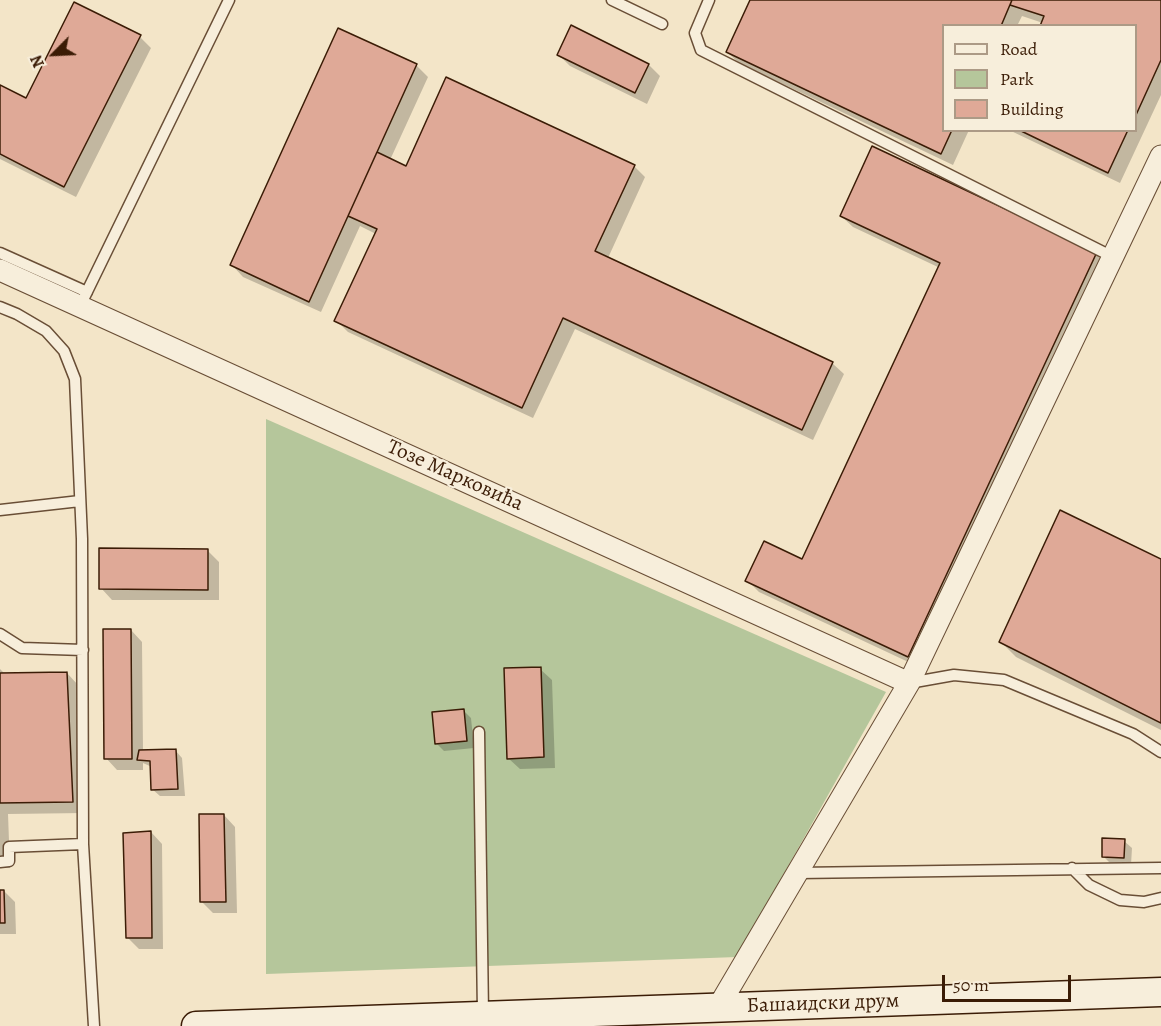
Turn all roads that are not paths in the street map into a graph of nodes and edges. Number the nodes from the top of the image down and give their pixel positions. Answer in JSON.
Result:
{"nodes":[{"id":1,"x":229,"y":0,"type":"edge"},
{"id":2,"x":612,"y":0,"type":"edge"},
{"id":3,"x":709,"y":0,"type":"edge"},
{"id":4,"x":662,"y":24,"type":"dead end"},
{"id":5,"x":1161,"y":156,"type":"edge"},
{"id":6,"x":0,"y":253,"type":"edge"},
{"id":7,"x":1113,"y":257,"type":"junction"},
{"id":8,"x":0,"y":270,"type":"edge"},
{"id":9,"x":83,"y":299,"type":"junction"},
{"id":10,"x":0,"y":308,"type":"edge"},
{"id":11,"x":80,"y":501,"type":"junction"},
{"id":12,"x":0,"y":510,"type":"edge"},
{"id":13,"x":0,"y":634,"type":"edge"},
{"id":14,"x":82,"y":650,"type":"junction"},
{"id":15,"x":909,"y":683,"type":"junction"},
{"id":16,"x":479,"y":732,"type":"dead end"},
{"id":17,"x":1161,"y":752,"type":"edge"},
{"id":18,"x":83,"y":844,"type":"junction"},
{"id":19,"x":0,"y":862,"type":"edge"},
{"id":20,"x":1072,"y":868,"type":"junction"},
{"id":21,"x":1161,"y":868,"type":"edge"},
{"id":22,"x":797,"y":873,"type":"junction"},
{"id":23,"x":1161,"y":898,"type":"edge"},
{"id":24,"x":1161,"y":992,"type":"edge"},
{"id":25,"x":717,"y":1009,"type":"junction"},
{"id":26,"x":483,"y":1015,"type":"junction"},
{"id":27,"x":545,"y":1019,"type":"edge"},
{"id":28,"x":94,"y":1026,"type":"edge"},
{"id":29,"x":196,"y":1026,"type":"edge"}],
"edges":[{"from":1,"to":9,"type":"lane"},
{"from":2,"to":4,"type":"lane"},
{"from":3,"to":7,"type":"lane"},
{"from":5,"to":7,"type":"street"},
{"from":6,"to":9,"type":"lane"},
{"from":7,"to":15,"type":"street"},
{"from":8,"to":9,"type":"street","name":"Тозе Марковића"},
{"from":9,"to":15,"type":"street","name":"Тозе Марковића"},
{"from":10,"to":11,"type":"lane"},
{"from":11,"to":12,"type":"lane"},
{"from":11,"to":14,"type":"lane"},
{"from":13,"to":14,"type":"lane"},
{"from":14,"to":18,"type":"lane"},
{"from":15,"to":17,"type":"lane"},
{"from":15,"to":22,"type":"street"},
{"from":16,"to":26,"type":"lane"},
{"from":18,"to":19,"type":"lane"},
{"from":18,"to":28,"type":"lane"},
{"from":20,"to":21,"type":"lane"},
{"from":20,"to":22,"type":"lane"},
{"from":20,"to":23,"type":"lane"},
{"from":22,"to":25,"type":"street"},
{"from":24,"to":25,"type":"street","name":"Башаидски друм"},
{"from":25,"to":27,"type":"street","name":"Башаидски друм"},
{"from":26,"to":27,"type":"street","name":"Башаидски друм"},
{"from":26,"to":29,"type":"street","name":"Башаидски друм"}]}
